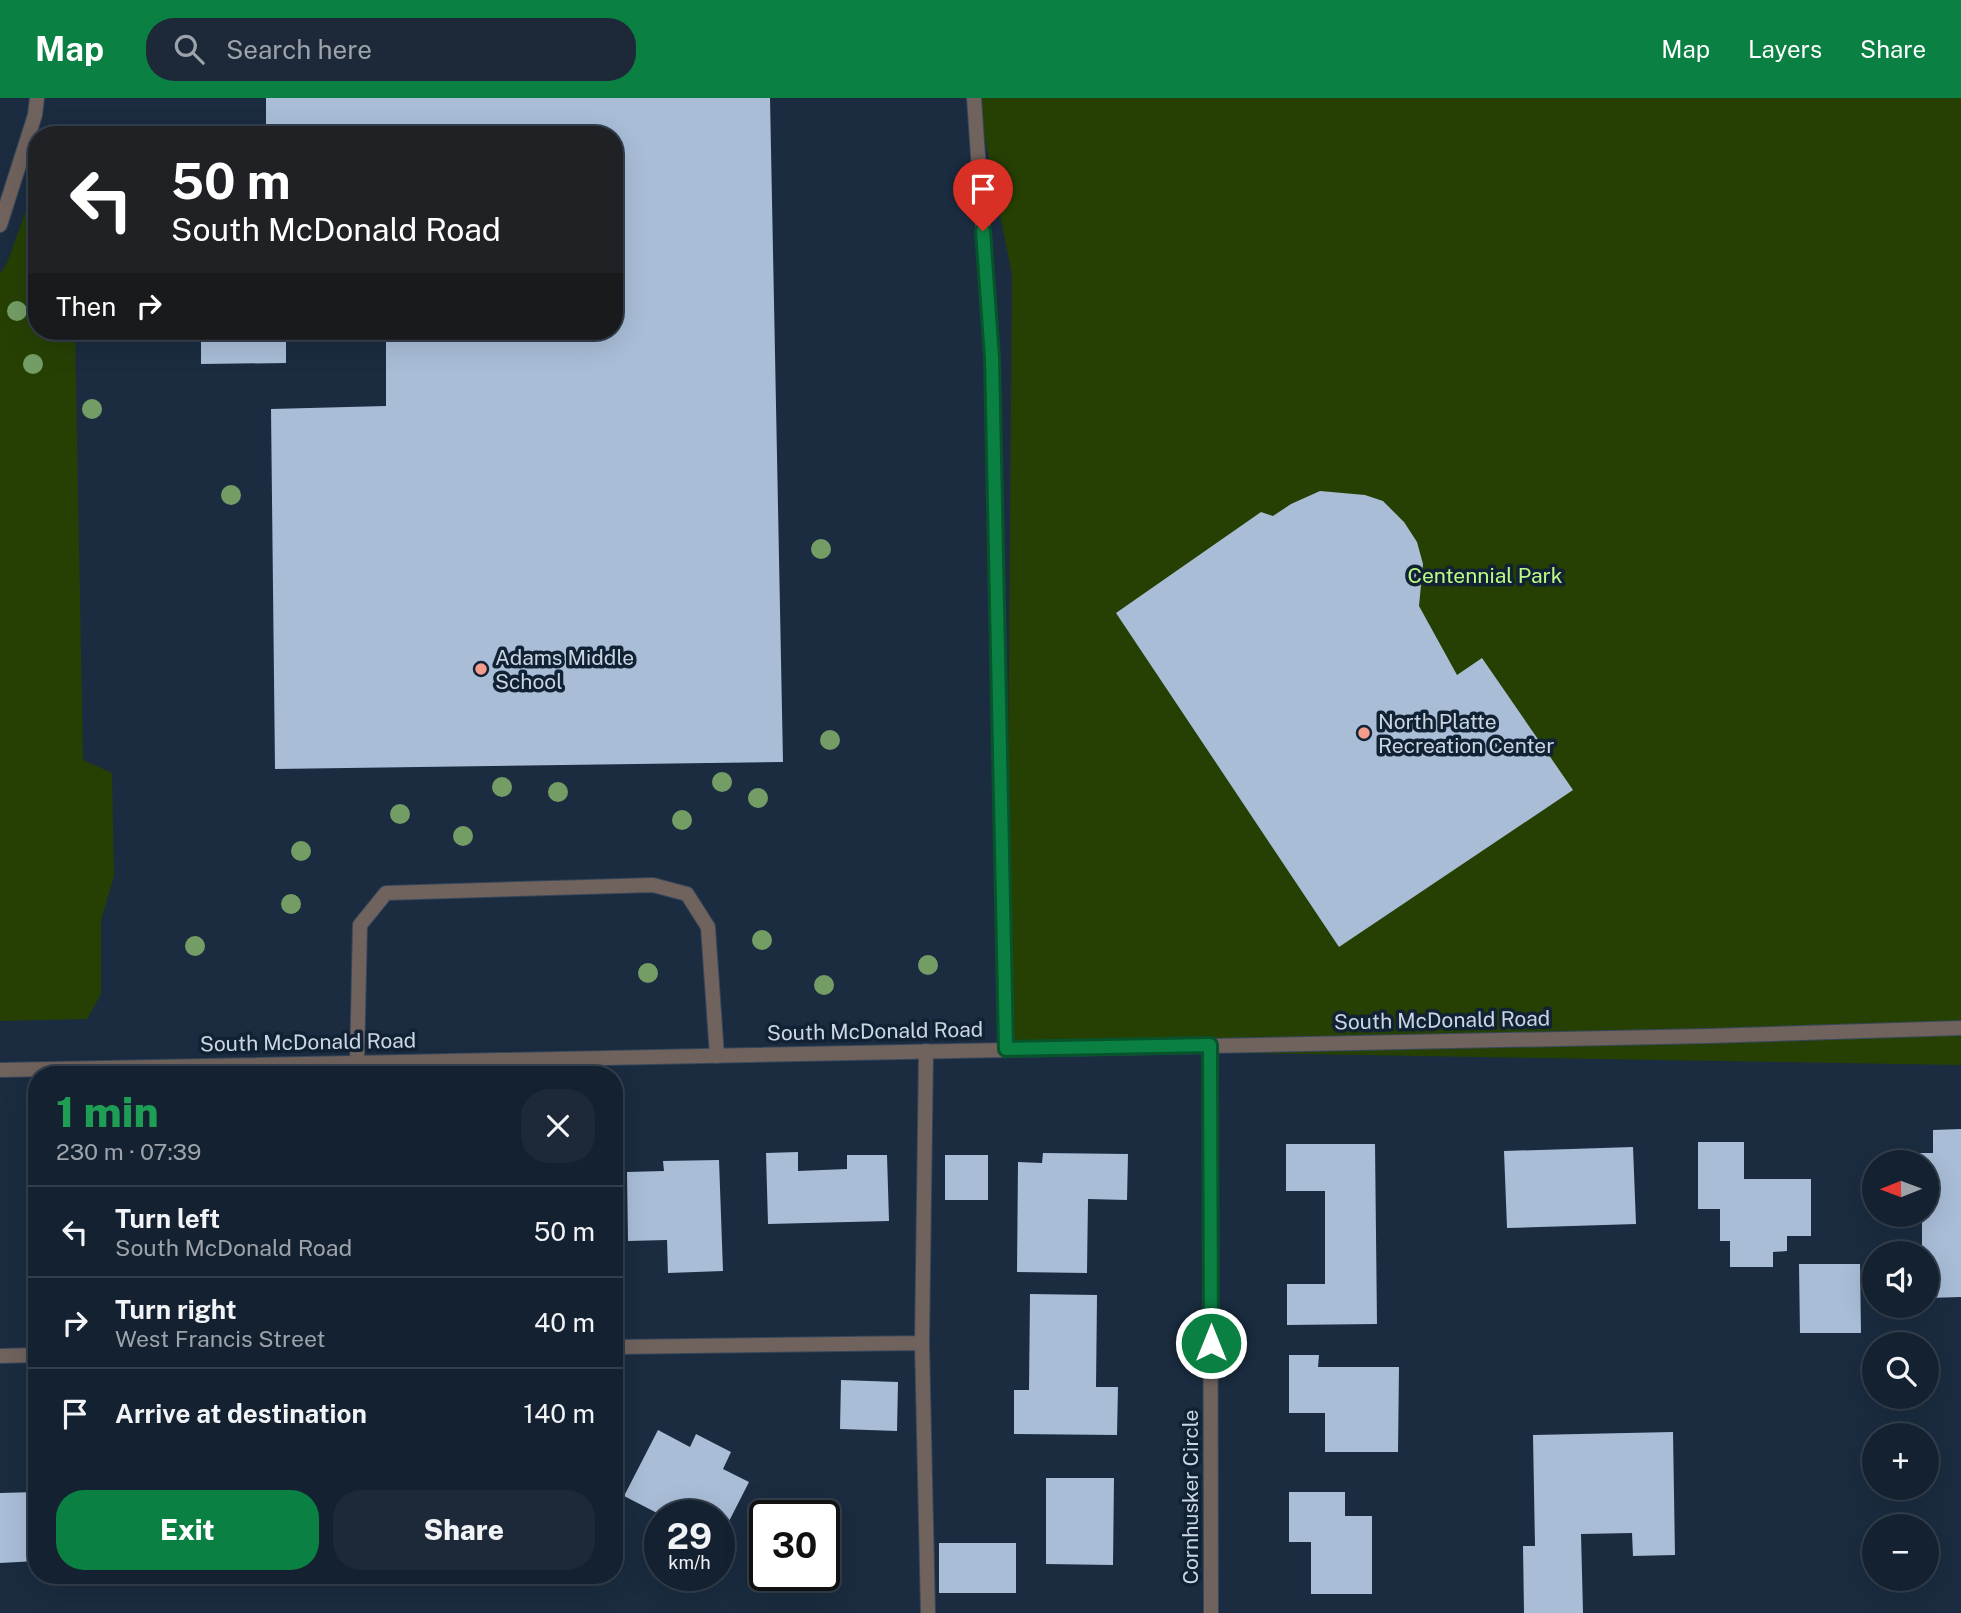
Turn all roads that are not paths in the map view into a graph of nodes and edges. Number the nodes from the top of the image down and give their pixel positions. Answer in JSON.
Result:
{"nodes":[{"id":1,"x":37,"y":98,"type":"edge"},
{"id":2,"x":974,"y":98,"type":"edge"},
{"id":3,"x":32,"y":126,"type":"edge"},
{"id":4,"x":28,"y":137,"type":"edge"},
{"id":5,"x":0,"y":225,"type":"edge"},
{"id":6,"x":1961,"y":1028,"type":"edge"},
{"id":7,"x":1210,"y":1045,"type":"junction"},
{"id":8,"x":1006,"y":1049,"type":"junction"},
{"id":9,"x":926,"y":1051,"type":"junction"},
{"id":10,"x":718,"y":1056,"type":"junction"},
{"id":11,"x":357,"y":1062,"type":"junction"},
{"id":12,"x":178,"y":1066,"type":"edge"},
{"id":13,"x":28,"y":1069,"type":"edge"},
{"id":14,"x":0,"y":1070,"type":"edge"},
{"id":15,"x":922,"y":1343,"type":"junction"},
{"id":16,"x":623,"y":1347,"type":"edge"},
{"id":17,"x":28,"y":1355,"type":"edge"},
{"id":18,"x":0,"y":1356,"type":"edge"},
{"id":19,"x":928,"y":1613,"type":"edge"},
{"id":20,"x":1211,"y":1613,"type":"edge"}],
"edges":[{"from":1,"to":3,"type":"street"},
{"from":2,"to":8,"type":"street"},
{"from":4,"to":5,"type":"street"},
{"from":6,"to":7,"type":"street","name":"South McDonald Road"},
{"from":7,"to":8,"type":"street","name":"South McDonald Road"},
{"from":7,"to":20,"type":"street","name":"Cornhusker Circle"},
{"from":8,"to":9,"type":"street","name":"South McDonald Road"},
{"from":9,"to":10,"type":"street","name":"South McDonald Road"},
{"from":9,"to":15,"type":"street"},
{"from":10,"to":11,"type":"street","name":"South McDonald Road"},
{"from":10,"to":11,"type":"street"},
{"from":11,"to":12,"type":"street","name":"South McDonald Road"},
{"from":13,"to":14,"type":"street","name":"South McDonald Road"},
{"from":15,"to":16,"type":"street"},
{"from":15,"to":19,"type":"street"},
{"from":17,"to":18,"type":"street"}]}
